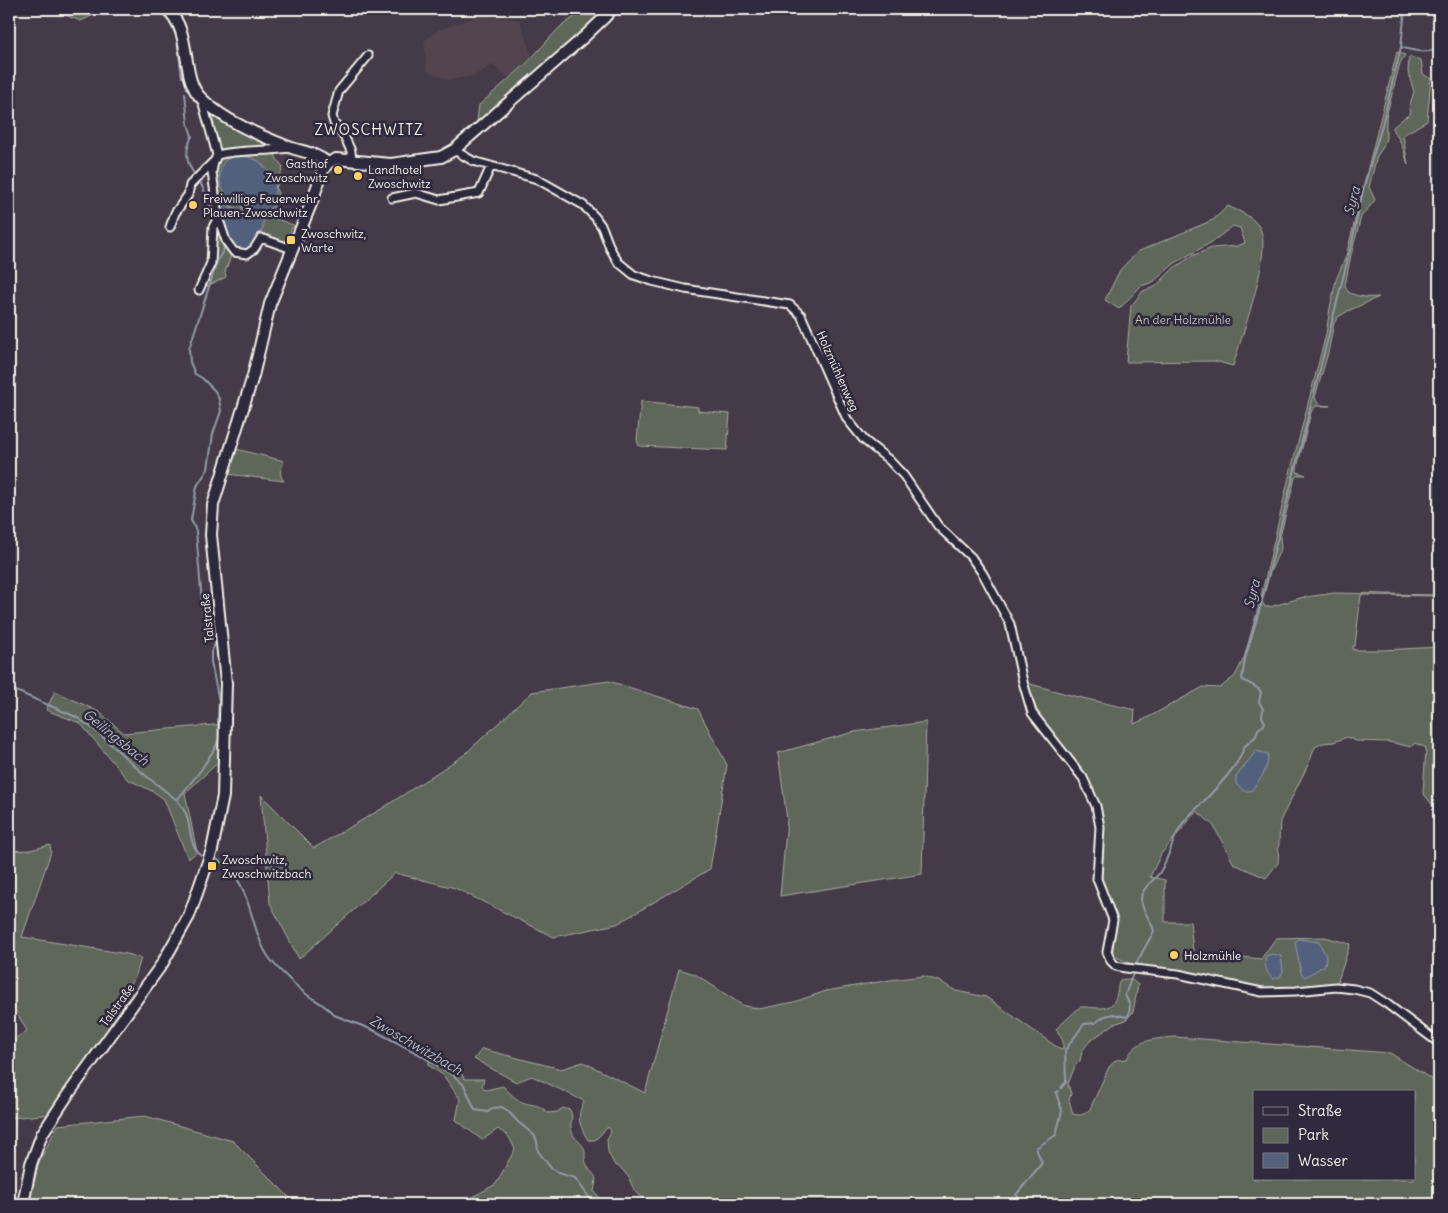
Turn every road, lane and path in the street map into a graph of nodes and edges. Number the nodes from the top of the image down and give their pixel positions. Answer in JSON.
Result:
{"nodes":[{"id":1,"x":167,"y":9,"type":"edge"},
{"id":2,"x":612,"y":9,"type":"edge"},
{"id":3,"x":368,"y":56,"type":"dead end"},
{"id":4,"x":202,"y":100,"type":"junction"},
{"id":5,"x":290,"y":147,"type":"junction"},
{"id":6,"x":454,"y":150,"type":"junction"},
{"id":7,"x":215,"y":159,"type":"junction"},
{"id":8,"x":352,"y":161,"type":"junction"},
{"id":9,"x":328,"y":163,"type":"junction"},
{"id":10,"x":491,"y":166,"type":"junction"},
{"id":11,"x":392,"y":198,"type":"dead end"},
{"id":12,"x":218,"y":217,"type":"junction"},
{"id":13,"x":170,"y":227,"type":"dead end"},
{"id":14,"x":292,"y":249,"type":"junction"},
{"id":15,"x":199,"y":290,"type":"dead end"},
{"id":16,"x":1439,"y":1043,"type":"edge"},
{"id":17,"x":23,"y":1204,"type":"edge"}],
"edges":[{"from":1,"to":4,"type":"street"},
{"from":2,"to":6,"type":"street"},
{"from":3,"to":8,"type":"street"},
{"from":4,"to":5,"type":"street"},
{"from":4,"to":7,"type":"street"},
{"from":5,"to":7,"type":"street"},
{"from":5,"to":9,"type":"street"},
{"from":6,"to":8,"type":"street"},
{"from":6,"to":10,"type":"street","name":"Holzmühlenweg"},
{"from":7,"to":12,"type":"street"},
{"from":7,"to":13,"type":"street"},
{"from":8,"to":9,"type":"street"},
{"from":9,"to":14,"type":"street","name":"Talstraße"},
{"from":10,"to":11,"type":"street"},
{"from":10,"to":16,"type":"street","name":"Holzmühlenweg"},
{"from":12,"to":14,"type":"street"},
{"from":12,"to":15,"type":"street"},
{"from":14,"to":17,"type":"street","name":"Talstraße"}]}
